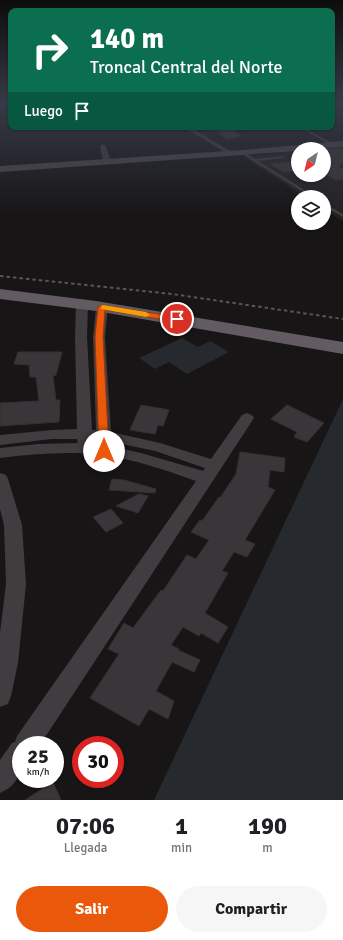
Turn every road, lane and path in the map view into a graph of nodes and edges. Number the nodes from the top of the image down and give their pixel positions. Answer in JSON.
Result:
{"nodes":[{"id":1,"x":209,"y":140,"type":"edge"},
{"id":2,"x":338,"y":144,"type":"edge"},
{"id":3,"x":103,"y":146,"type":"dead end"},
{"id":4,"x":243,"y":153,"type":"junction"},
{"id":5,"x":232,"y":154,"type":"junction"},
{"id":6,"x":284,"y":157,"type":"dead end"},
{"id":7,"x":254,"y":160,"type":"junction"},
{"id":8,"x":107,"y":162,"type":"junction"},
{"id":9,"x":0,"y":169,"type":"edge"},
{"id":10,"x":303,"y":190,"type":"edge"},
{"id":11,"x":331,"y":208,"type":"edge"},
{"id":12,"x":343,"y":216,"type":"edge"},
{"id":13,"x":0,"y":286,"type":"edge"},
{"id":14,"x":0,"y":294,"type":"edge"},
{"id":15,"x":82,"y":304,"type":"junction"},
{"id":16,"x":102,"y":307,"type":"junction"},
{"id":17,"x":343,"y":336,"type":"edge"},
{"id":18,"x":343,"y":348,"type":"edge"},
{"id":19,"x":82,"y":366,"type":"junction"},
{"id":20,"x":100,"y":366,"type":"junction"},
{"id":21,"x":247,"y":418,"type":"dead end"},
{"id":22,"x":0,"y":440,"type":"edge"},
{"id":23,"x":85,"y":441,"type":"junction"},
{"id":24,"x":104,"y":443,"type":"junction"},
{"id":25,"x":0,"y":453,"type":"edge"},
{"id":26,"x":211,"y":472,"type":"junction"},
{"id":27,"x":0,"y":480,"type":"edge"},
{"id":28,"x":4,"y":504,"type":"edge"},
{"id":29,"x":0,"y":696,"type":"edge"},
{"id":30,"x":32,"y":736,"type":"edge"},
{"id":31,"x":12,"y":764,"type":"edge"},
{"id":32,"x":0,"y":780,"type":"edge"}],
"edges":[{"from":1,"to":5,"type":"street"},
{"from":2,"to":4,"type":"main road"},
{"from":3,"to":8,"type":"street"},
{"from":4,"to":5,"type":"main road"},
{"from":4,"to":7,"type":"lane"},
{"from":5,"to":8,"type":"main road"},
{"from":6,"to":7,"type":"lane"},
{"from":7,"to":10,"type":"lane"},
{"from":8,"to":9,"type":"main road"},
{"from":11,"to":12,"type":"lane"},
{"from":13,"to":17,"type":"highway"},
{"from":14,"to":15,"type":"highway"},
{"from":15,"to":16,"type":"highway"},
{"from":15,"to":19,"type":"street"},
{"from":16,"to":18,"type":"highway"},
{"from":16,"to":20,"type":"street"},
{"from":19,"to":20,"type":"street"},
{"from":19,"to":23,"type":"street"},
{"from":20,"to":24,"type":"street"},
{"from":21,"to":26,"type":"street"},
{"from":22,"to":23,"type":"street"},
{"from":23,"to":24,"type":"street"},
{"from":23,"to":25,"type":"street"},
{"from":24,"to":26,"type":"street"},
{"from":26,"to":30,"type":"street"},
{"from":27,"to":28,"type":"street"},
{"from":28,"to":29,"type":"street"},
{"from":31,"to":32,"type":"street"}]}
